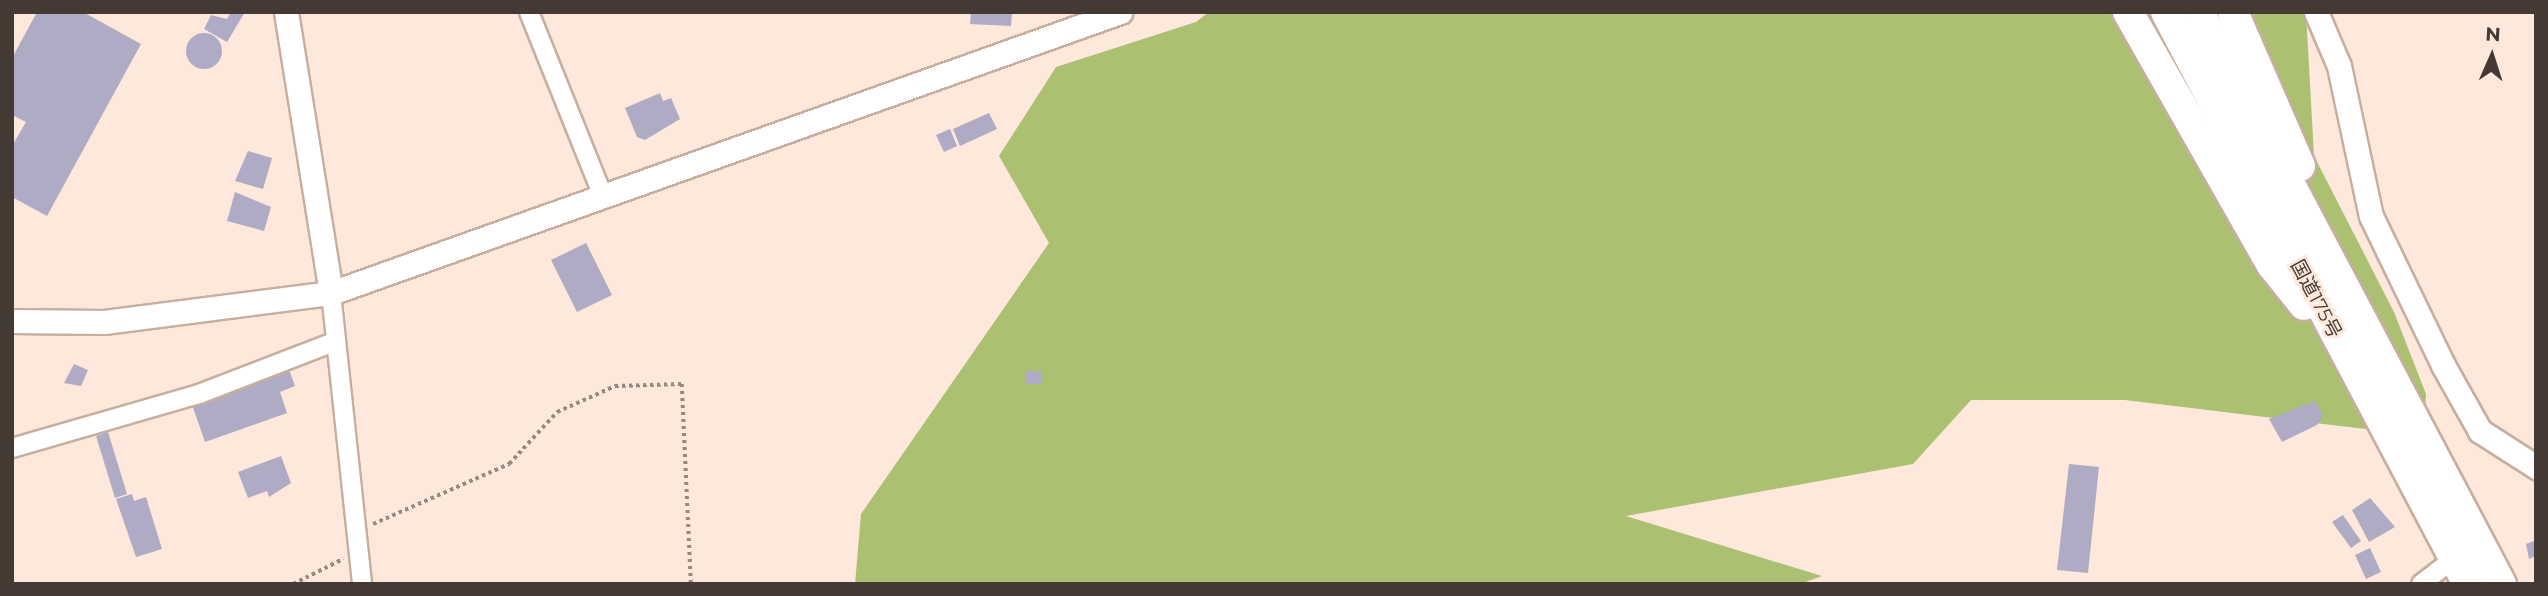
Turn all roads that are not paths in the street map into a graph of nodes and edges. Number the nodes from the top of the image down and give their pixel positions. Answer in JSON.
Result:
{"nodes":[{"id":1,"x":286,"y":12,"type":"edge"},
{"id":2,"x":529,"y":12,"type":"edge"},
{"id":3,"x":2128,"y":12,"type":"edge"},
{"id":4,"x":2166,"y":12,"type":"edge"},
{"id":5,"x":2199,"y":12,"type":"edge"},
{"id":6,"x":2233,"y":12,"type":"edge"},
{"id":7,"x":2316,"y":12,"type":"edge"},
{"id":8,"x":1105,"y":15,"type":"edge"},
{"id":9,"x":603,"y":197,"type":"junction"},
{"id":10,"x":331,"y":293,"type":"junction"},
{"id":11,"x":12,"y":321,"type":"edge"},
{"id":12,"x":334,"y":342,"type":"junction"},
{"id":13,"x":2361,"y":353,"type":"junction"},
{"id":14,"x":12,"y":448,"type":"edge"},
{"id":15,"x":2536,"y":467,"type":"edge"},
{"id":16,"x":2461,"y":571,"type":"edge"},
{"id":17,"x":362,"y":584,"type":"edge"},
{"id":18,"x":2421,"y":584,"type":"edge"},
{"id":19,"x":2501,"y":584,"type":"edge"}],
"edges":[{"from":1,"to":10,"type":"street"},
{"from":2,"to":9,"type":"street"},
{"from":3,"to":13,"type":"highway"},
{"from":4,"to":13,"type":"highway","name":"国道175号"},
{"from":5,"to":13,"type":"highway","name":"国道175号"},
{"from":6,"to":13,"type":"highway"},
{"from":7,"to":15,"type":"street"},
{"from":8,"to":9,"type":"street"},
{"from":9,"to":10,"type":"street"},
{"from":10,"to":11,"type":"street"},
{"from":10,"to":12,"type":"street"},
{"from":12,"to":14,"type":"street"},
{"from":12,"to":17,"type":"street"},
{"from":13,"to":16,"type":"highway","name":"国道175号"},
{"from":13,"to":19,"type":"highway","name":"国道175号"},
{"from":16,"to":18,"type":"street"}]}
